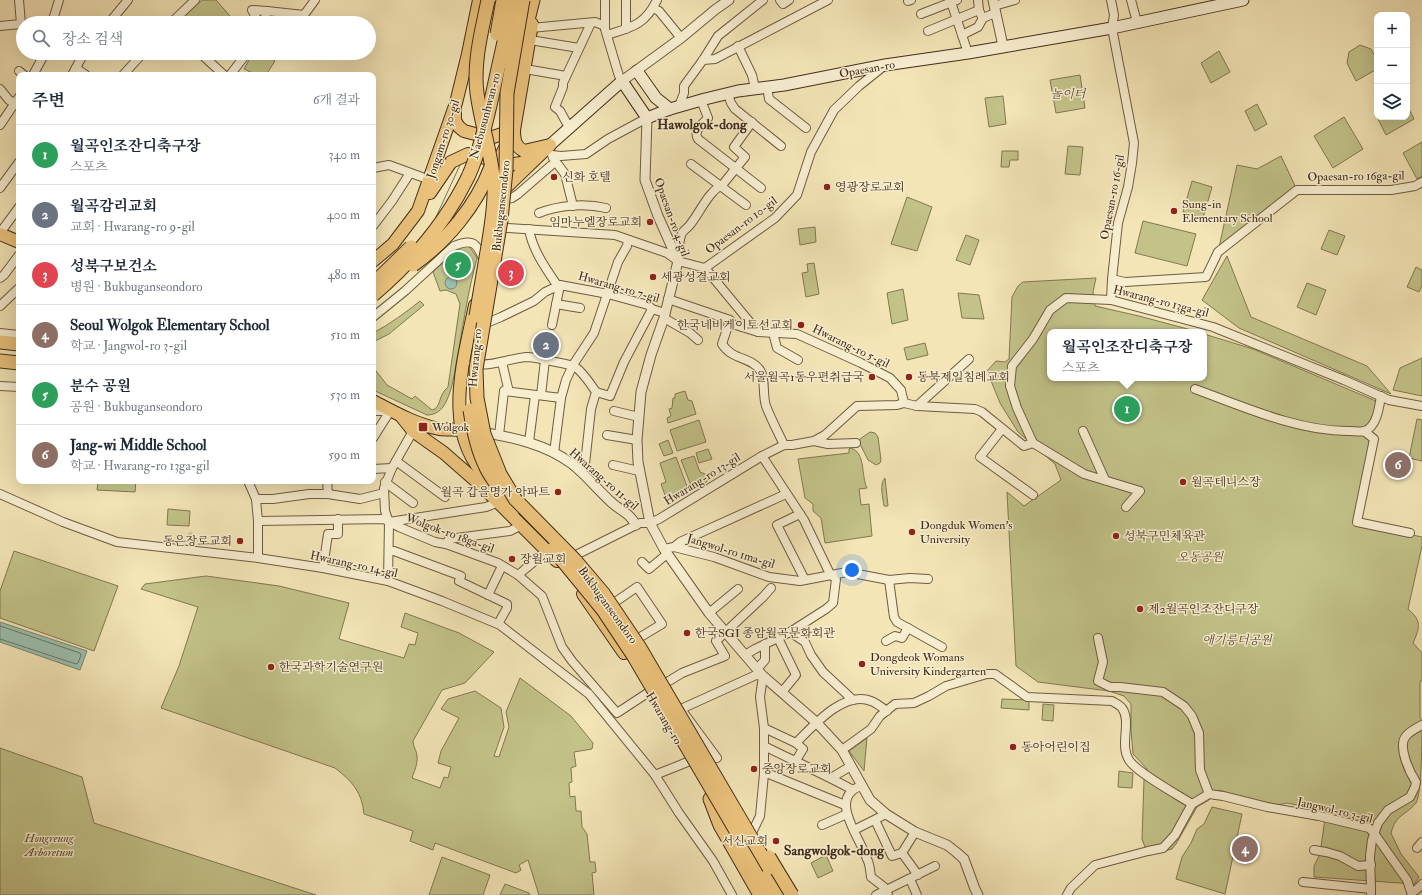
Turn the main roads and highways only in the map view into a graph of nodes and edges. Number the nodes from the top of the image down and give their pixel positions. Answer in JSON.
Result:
{"nodes":[{"id":1,"x":479,"y":0,"type":"edge"},
{"id":2,"x":488,"y":0,"type":"edge"},
{"id":3,"x":503,"y":0,"type":"edge"},
{"id":4,"x":513,"y":0,"type":"edge"},
{"id":5,"x":523,"y":0,"type":"edge"},
{"id":6,"x":534,"y":0,"type":"edge"},
{"id":7,"x":1243,"y":0,"type":"edge"},
{"id":8,"x":1219,"y":2,"type":"edge"},
{"id":9,"x":526,"y":44,"type":"junction"},
{"id":10,"x":636,"y":71,"type":"road end"},
{"id":11,"x":658,"y":100,"type":"junction"},
{"id":12,"x":456,"y":103,"type":"junction"},
{"id":13,"x":675,"y":108,"type":"junction"},
{"id":14,"x":649,"y":114,"type":"junction"},
{"id":15,"x":514,"y":130,"type":"junction"},
{"id":16,"x":552,"y":154,"type":"junction"},
{"id":17,"x":497,"y":164,"type":"junction"},
{"id":18,"x":494,"y":199,"type":"junction"},
{"id":19,"x":418,"y":211,"type":"junction"},
{"id":20,"x":0,"y":233,"type":"edge"},
{"id":21,"x":16,"y":241,"type":"edge"},
{"id":22,"x":376,"y":258,"type":"edge"},
{"id":23,"x":379,"y":284,"type":"edge"},
{"id":24,"x":0,"y":342,"type":"edge"},
{"id":25,"x":16,"y":344,"type":"edge"},
{"id":26,"x":0,"y":349,"type":"edge"},
{"id":27,"x":16,"y":351,"type":"edge"},
{"id":28,"x":0,"y":361,"type":"edge"},
{"id":29,"x":16,"y":363,"type":"edge"},
{"id":30,"x":0,"y":369,"type":"edge"},
{"id":31,"x":16,"y":370,"type":"edge"},
{"id":32,"x":376,"y":403,"type":"edge"},
{"id":33,"x":396,"y":413,"type":"junction"},
{"id":34,"x":461,"y":430,"type":"junction"},
{"id":35,"x":477,"y":431,"type":"junction"},
{"id":36,"x":501,"y":498,"type":"junction"},
{"id":37,"x":552,"y":551,"type":"junction"},
{"id":38,"x":574,"y":574,"type":"junction"},
{"id":39,"x":654,"y":689,"type":"junction"},
{"id":40,"x":675,"y":708,"type":"junction"},
{"id":41,"x":690,"y":761,"type":"junction"},
{"id":42,"x":707,"y":768,"type":"junction"},
{"id":43,"x":710,"y":799,"type":"junction"},
{"id":44,"x":760,"y":895,"type":"edge"},
{"id":45,"x":766,"y":895,"type":"edge"},
{"id":46,"x":773,"y":895,"type":"edge"},
{"id":47,"x":781,"y":895,"type":"edge"},
{"id":48,"x":785,"y":895,"type":"edge"},
{"id":49,"x":792,"y":895,"type":"edge"}],
"edges":[{"from":1,"to":12,"type":"main road","name":"Jongam-ro 30-gil"},
{"from":2,"to":46,"type":"highway","name":"Bukbuganseondoro","bridge":true},
{"from":3,"to":23,"type":"highway","name":"Naebusunhwan-ro","bridge":true},
{"from":4,"to":23,"type":"highway","name":"Naebusunhwan-ro","bridge":true},
{"from":5,"to":48,"type":"highway","name":"Bukbuganseondoro","bridge":true},
{"from":6,"to":9,"type":"highway"},
{"from":6,"to":9,"type":"main road"},
{"from":7,"to":8,"type":"main road","name":"Opaesan-ro"},
{"from":8,"to":13,"type":"main road","name":"Opaesan-ro"},
{"from":9,"to":15,"type":"main road"},
{"from":9,"to":23,"type":"highway","bridge":true},
{"from":10,"to":11,"type":"main road"},
{"from":11,"to":13,"type":"main road"},
{"from":11,"to":14,"type":"main road"},
{"from":12,"to":15,"type":"main road","bridge":true},
{"from":12,"to":19,"type":"main road","name":"Jongam-ro 30-gil"},
{"from":13,"to":14,"type":"main road","name":"Opaesan-ro"},
{"from":14,"to":16,"type":"main road"},
{"from":15,"to":16,"type":"main road"},
{"from":15,"to":17,"type":"main road"},
{"from":16,"to":17,"type":"main road"},
{"from":16,"to":18,"type":"main road"},
{"from":17,"to":18,"type":"main road"},
{"from":17,"to":19,"type":"main road","bridge":true},
{"from":18,"to":34,"type":"main road"},
{"from":18,"to":35,"type":"main road","name":"Hwarang-ro"},
{"from":19,"to":22,"type":"main road","name":"Jongam-ro 30-gil"},
{"from":20,"to":21,"type":"main road"},
{"from":24,"to":25,"type":"highway"},
{"from":26,"to":27,"type":"highway"},
{"from":28,"to":29,"type":"highway"},
{"from":30,"to":31,"type":"highway"},
{"from":32,"to":33,"type":"main road"},
{"from":33,"to":34,"type":"main road"},
{"from":33,"to":36,"type":"main road","name":"Hwarang-ro"},
{"from":34,"to":35,"type":"main road"},
{"from":34,"to":36,"type":"main road"},
{"from":35,"to":36,"type":"main road","name":"Hwarang-ro"},
{"from":36,"to":37,"type":"main road","name":"Hwarang-ro"},
{"from":36,"to":37,"type":"main road","name":"Hwarang-ro"},
{"from":37,"to":38,"type":"main road","name":"Hwarang-ro"},
{"from":37,"to":38,"type":"main road","name":"Hwarang-ro"},
{"from":38,"to":39,"type":"main road","name":"Hwarang-ro"},
{"from":38,"to":39,"type":"main road","name":"Hwarang-ro"},
{"from":39,"to":40,"type":"main road","name":"Hwarang-ro"},
{"from":39,"to":41,"type":"main road","name":"Hwarang-ro"},
{"from":40,"to":42,"type":"main road","name":"Hwarang-ro"},
{"from":40,"to":49,"type":"highway","bridge":true},
{"from":41,"to":42,"type":"main road"},
{"from":41,"to":43,"type":"main road","name":"Hwarang-ro"},
{"from":42,"to":47,"type":"main road","name":"Hwarang-ro"},
{"from":43,"to":44,"type":"highway"},
{"from":43,"to":45,"type":"main road","name":"Hwarang-ro"}]}
